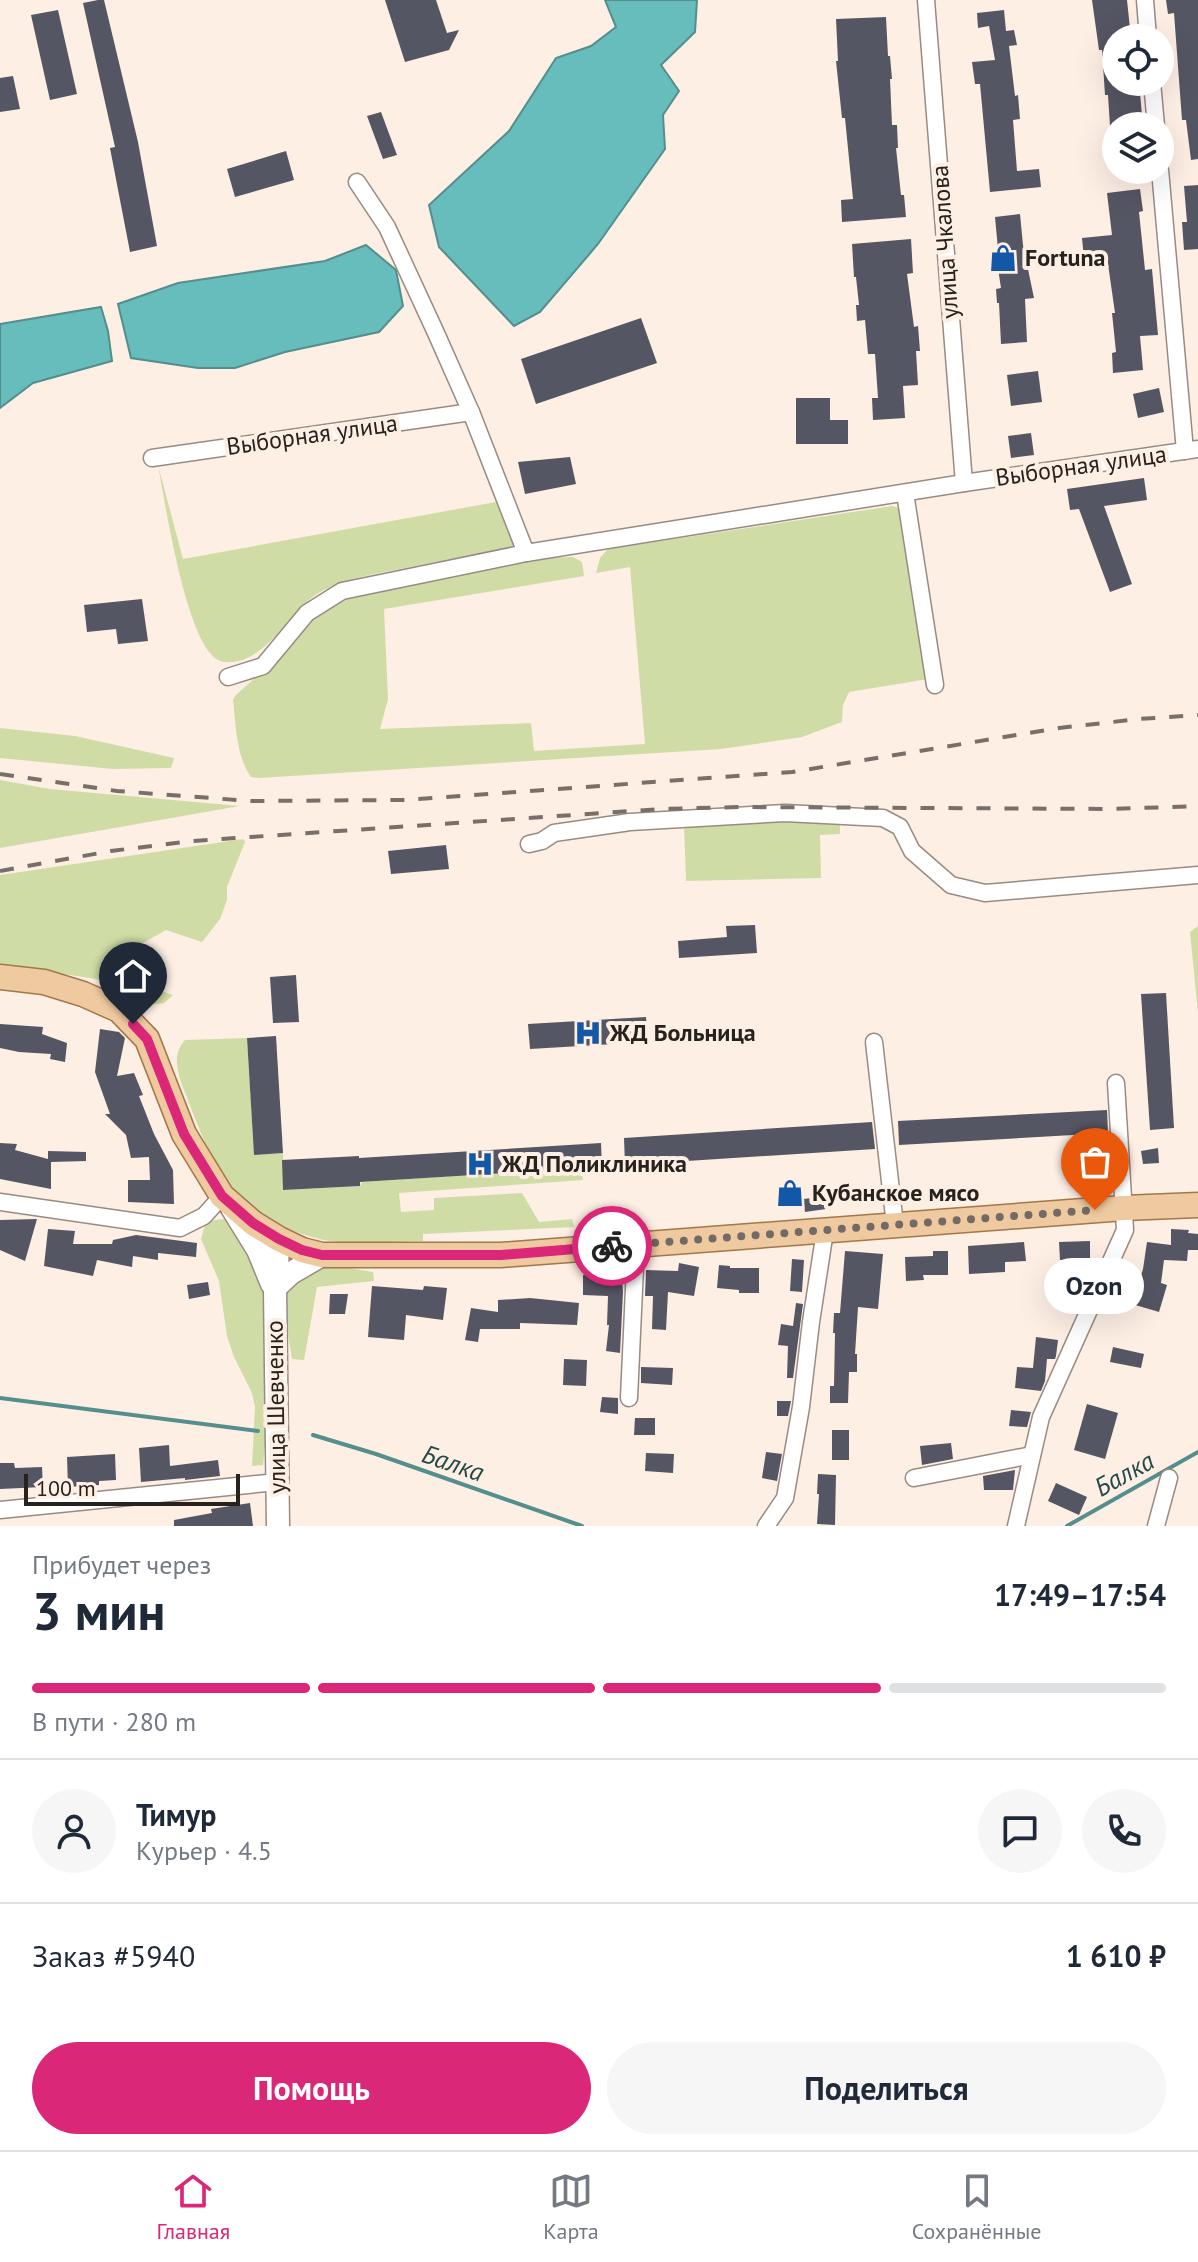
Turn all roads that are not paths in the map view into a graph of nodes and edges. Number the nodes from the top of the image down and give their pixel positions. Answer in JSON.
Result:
{"nodes":[{"id":1,"x":926,"y":0,"type":"edge"},
{"id":2,"x":1145,"y":0,"type":"edge"},
{"id":3,"x":1147,"y":24,"type":"edge"},
{"id":4,"x":357,"y":182,"type":"dead end"},
{"id":5,"x":1162,"y":184,"type":"edge"},
{"id":6,"x":471,"y":412,"type":"junction"},
{"id":7,"x":1191,"y":450,"type":"edge"},
{"id":8,"x":152,"y":458,"type":"dead end"},
{"id":9,"x":964,"y":483,"type":"junction"},
{"id":10,"x":905,"y":493,"type":"junction"},
{"id":11,"x":526,"y":553,"type":"junction"},
{"id":12,"x":228,"y":677,"type":"dead end"},
{"id":13,"x":935,"y":685,"type":"dead end"},
{"id":14,"x":529,"y":844,"type":"dead end"},
{"id":15,"x":1198,"y":875,"type":"edge"},
{"id":16,"x":0,"y":977,"type":"edge"},
{"id":17,"x":874,"y":1042,"type":"dead end"},
{"id":18,"x":1116,"y":1083,"type":"dead end"},
{"id":19,"x":225,"y":1199,"type":"junction"},
{"id":20,"x":0,"y":1202,"type":"edge"},
{"id":21,"x":1198,"y":1205,"type":"edge"},
{"id":22,"x":1124,"y":1208,"type":"junction"},
{"id":23,"x":895,"y":1225,"type":"junction"},
{"id":24,"x":825,"y":1231,"type":"junction"},
{"id":25,"x":279,"y":1239,"type":"junction"},
{"id":26,"x":636,"y":1245,"type":"junction"},
{"id":27,"x":322,"y":1255,"type":"junction"},
{"id":28,"x":275,"y":1288,"type":"junction"},
{"id":29,"x":629,"y":1398,"type":"dead end"},
{"id":30,"x":1032,"y":1455,"type":"junction"},
{"id":31,"x":914,"y":1478,"type":"dead end"},
{"id":32,"x":1169,"y":1478,"type":"dead end"},
{"id":33,"x":277,"y":1482,"type":"junction"},
{"id":34,"x":0,"y":1510,"type":"edge"},
{"id":35,"x":278,"y":1526,"type":"edge"},
{"id":36,"x":766,"y":1526,"type":"edge"},
{"id":37,"x":1016,"y":1526,"type":"edge"},
{"id":38,"x":1156,"y":1526,"type":"edge"}],
"edges":[{"from":1,"to":9,"type":"street","name":"улица Чкалова"},
{"from":2,"to":3,"type":"street"},
{"from":4,"to":6,"type":"street"},
{"from":5,"to":7,"type":"street"},
{"from":6,"to":8,"type":"street","name":"Выборная улица"},
{"from":6,"to":11,"type":"street"},
{"from":7,"to":9,"type":"street","name":"Выборная улица"},
{"from":9,"to":10,"type":"street","name":"Выборная улица"},
{"from":10,"to":11,"type":"street","name":"Выборная улица"},
{"from":10,"to":13,"type":"street"},
{"from":11,"to":12,"type":"street","name":"Выборная улица"},
{"from":14,"to":15,"type":"street"},
{"from":16,"to":19,"type":"main road"},
{"from":17,"to":23,"type":"street"},
{"from":18,"to":22,"type":"street"},
{"from":19,"to":20,"type":"street"},
{"from":19,"to":25,"type":"main road"},
{"from":19,"to":28,"type":"main road","name":"улица Шевченко"},
{"from":21,"to":22,"type":"main road"},
{"from":22,"to":23,"type":"main road"},
{"from":22,"to":30,"type":"street"},
{"from":23,"to":24,"type":"main road"},
{"from":24,"to":26,"type":"main road"},
{"from":24,"to":36,"type":"street"},
{"from":25,"to":27,"type":"main road"},
{"from":25,"to":28,"type":"main road","name":"улица Шевченко"},
{"from":26,"to":27,"type":"main road"},
{"from":26,"to":29,"type":"street"},
{"from":27,"to":28,"type":"main road","name":"улица Шевченко"},
{"from":28,"to":33,"type":"main road","name":"улица Шевченко"},
{"from":30,"to":31,"type":"street"},
{"from":30,"to":37,"type":"street"},
{"from":32,"to":38,"type":"street"},
{"from":33,"to":34,"type":"street"},
{"from":33,"to":35,"type":"main road","name":"улица Шевченко"}]}
